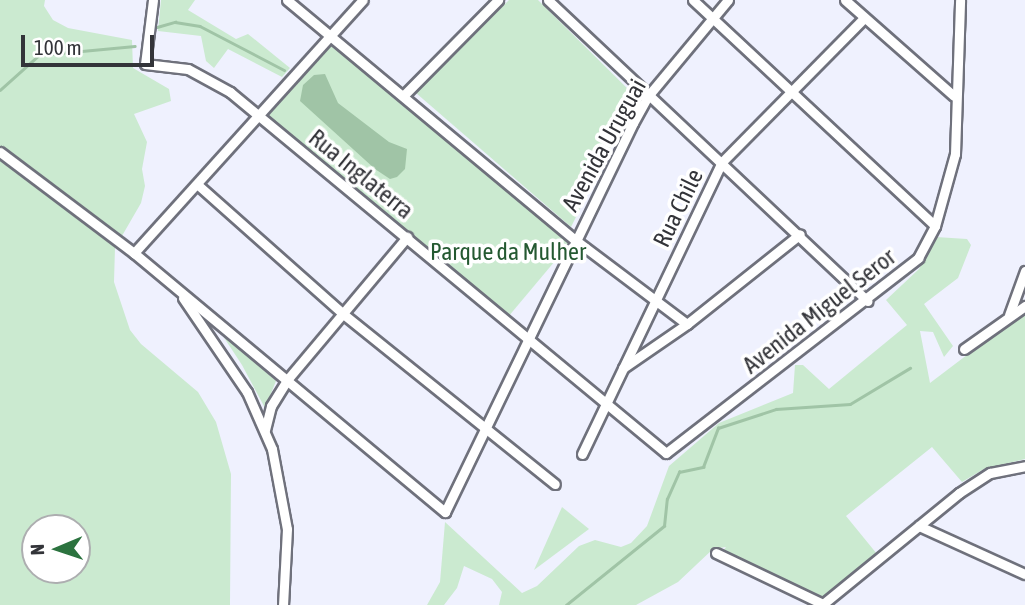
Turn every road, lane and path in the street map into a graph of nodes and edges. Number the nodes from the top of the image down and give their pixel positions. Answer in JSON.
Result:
{"nodes":[{"id":1,"x":153,"y":0,"type":"edge"},
{"id":2,"x":287,"y":0,"type":"edge"},
{"id":3,"x":363,"y":0,"type":"edge"},
{"id":4,"x":498,"y":0,"type":"edge"},
{"id":5,"x":548,"y":0,"type":"edge"},
{"id":6,"x":693,"y":0,"type":"edge"},
{"id":7,"x":728,"y":0,"type":"edge"},
{"id":8,"x":845,"y":0,"type":"edge"},
{"id":9,"x":960,"y":0,"type":"edge"},
{"id":10,"x":864,"y":18,"type":"junction"},
{"id":11,"x":713,"y":19,"type":"junction"},
{"id":12,"x":329,"y":37,"type":"junction"},
{"id":13,"x":791,"y":89,"type":"junction"},
{"id":14,"x":404,"y":95,"type":"junction"},
{"id":15,"x":648,"y":96,"type":"junction"},
{"id":16,"x":954,"y":96,"type":"junction"},
{"id":17,"x":258,"y":114,"type":"junction"},
{"id":18,"x":0,"y":152,"type":"edge"},
{"id":19,"x":722,"y":162,"type":"junction"},
{"id":20,"x":198,"y":186,"type":"junction"},
{"id":21,"x":935,"y":226,"type":"junction"},
{"id":22,"x":800,"y":234,"type":"junction"},
{"id":23,"x":407,"y":237,"type":"junction"},
{"id":24,"x":574,"y":239,"type":"junction"},
{"id":25,"x":134,"y":253,"type":"junction"},
{"id":26,"x":1025,"y":271,"type":"edge"},
{"id":27,"x":173,"y":286,"type":"junction"},
{"id":28,"x":655,"y":298,"type":"junction"},
{"id":29,"x":867,"y":302,"type":"junction"},
{"id":30,"x":1025,"y":306,"type":"edge"},
{"id":31,"x":342,"y":313,"type":"junction"},
{"id":32,"x":1009,"y":315,"type":"junction"},
{"id":33,"x":687,"y":324,"type":"junction"},
{"id":34,"x":529,"y":342,"type":"junction"},
{"id":35,"x":964,"y":349,"type":"dead end"},
{"id":36,"x":621,"y":369,"type":"junction"},
{"id":37,"x":287,"y":380,"type":"junction"},
{"id":38,"x":605,"y":401,"type":"junction"},
{"id":39,"x":486,"y":428,"type":"junction"},
{"id":40,"x":265,"y":430,"type":"junction"},
{"id":41,"x":666,"y":453,"type":"joint"},
{"id":42,"x":582,"y":454,"type":"dead end"},
{"id":43,"x":1025,"y":466,"type":"edge"},
{"id":44,"x":555,"y":484,"type":"dead end"},
{"id":45,"x":919,"y":526,"type":"junction"},
{"id":46,"x":716,"y":553,"type":"dead end"},
{"id":47,"x":1025,"y":574,"type":"edge"},
{"id":48,"x":824,"y":604,"type":"edge"},
{"id":49,"x":283,"y":605,"type":"edge"}],
"edges":[{"from":1,"to":17,"type":"street","name":"Rua Inglaterra"},
{"from":2,"to":12,"type":"street"},
{"from":3,"to":12,"type":"street"},
{"from":4,"to":14,"type":"street"},
{"from":5,"to":15,"type":"street"},
{"from":6,"to":11,"type":"street"},
{"from":7,"to":11,"type":"street","name":"Avenida Uruguai"},
{"from":8,"to":10,"type":"street"},
{"from":9,"to":16,"type":"street","name":"Avenida Miguel Seror"},
{"from":10,"to":13,"type":"street","name":"Rua Chile"},
{"from":10,"to":16,"type":"street"},
{"from":11,"to":13,"type":"street"},
{"from":11,"to":15,"type":"street","name":"Avenida Uruguai"},
{"from":12,"to":14,"type":"street"},
{"from":12,"to":17,"type":"street"},
{"from":13,"to":19,"type":"street","name":"Rua Chile"},
{"from":13,"to":21,"type":"street"},
{"from":14,"to":24,"type":"street"},
{"from":15,"to":19,"type":"street"},
{"from":15,"to":24,"type":"street","name":"Avenida Uruguai"},
{"from":16,"to":21,"type":"street","name":"Avenida Miguel Seror"},
{"from":17,"to":20,"type":"street"},
{"from":17,"to":23,"type":"street","name":"Rua Inglaterra"},
{"from":18,"to":25,"type":"street"},
{"from":19,"to":22,"type":"street"},
{"from":19,"to":28,"type":"street","name":"Rua Chile"},
{"from":20,"to":25,"type":"street"},
{"from":20,"to":31,"type":"street"},
{"from":21,"to":29,"type":"street","name":"Avenida Miguel Seror"},
{"from":22,"to":29,"type":"street"},
{"from":22,"to":33,"type":"street"},
{"from":23,"to":31,"type":"street"},
{"from":23,"to":34,"type":"street","name":"Rua Inglaterra"},
{"from":24,"to":28,"type":"street"},
{"from":24,"to":34,"type":"street","name":"Avenida Uruguai"},
{"from":25,"to":27,"type":"street"},
{"from":26,"to":32,"type":"street"},
{"from":27,"to":37,"type":"street"},
{"from":27,"to":40,"type":"street"},
{"from":28,"to":33,"type":"street"},
{"from":28,"to":36,"type":"street","name":"Rua Chile"},
{"from":29,"to":41,"type":"street","name":"Avenida Miguel Seror"},
{"from":30,"to":32,"type":"street"},
{"from":31,"to":37,"type":"street"},
{"from":31,"to":39,"type":"street"},
{"from":32,"to":35,"type":"street"},
{"from":33,"to":36,"type":"street"},
{"from":34,"to":38,"type":"street","name":"Rua Inglaterra"},
{"from":34,"to":39,"type":"street","name":"Avenida Uruguai"},
{"from":36,"to":38,"type":"street","name":"Rua Chile"},
{"from":37,"to":39,"type":"street","name":"Avenida Uruguai"},
{"from":37,"to":40,"type":"street"},
{"from":38,"to":41,"type":"street","name":"Rua Inglaterra"},
{"from":38,"to":42,"type":"street","name":"Rua Chile"},
{"from":39,"to":44,"type":"street"},
{"from":40,"to":49,"type":"street"},
{"from":43,"to":45,"type":"street"},
{"from":45,"to":47,"type":"street"},
{"from":45,"to":48,"type":"street"},
{"from":46,"to":48,"type":"street"}]}
